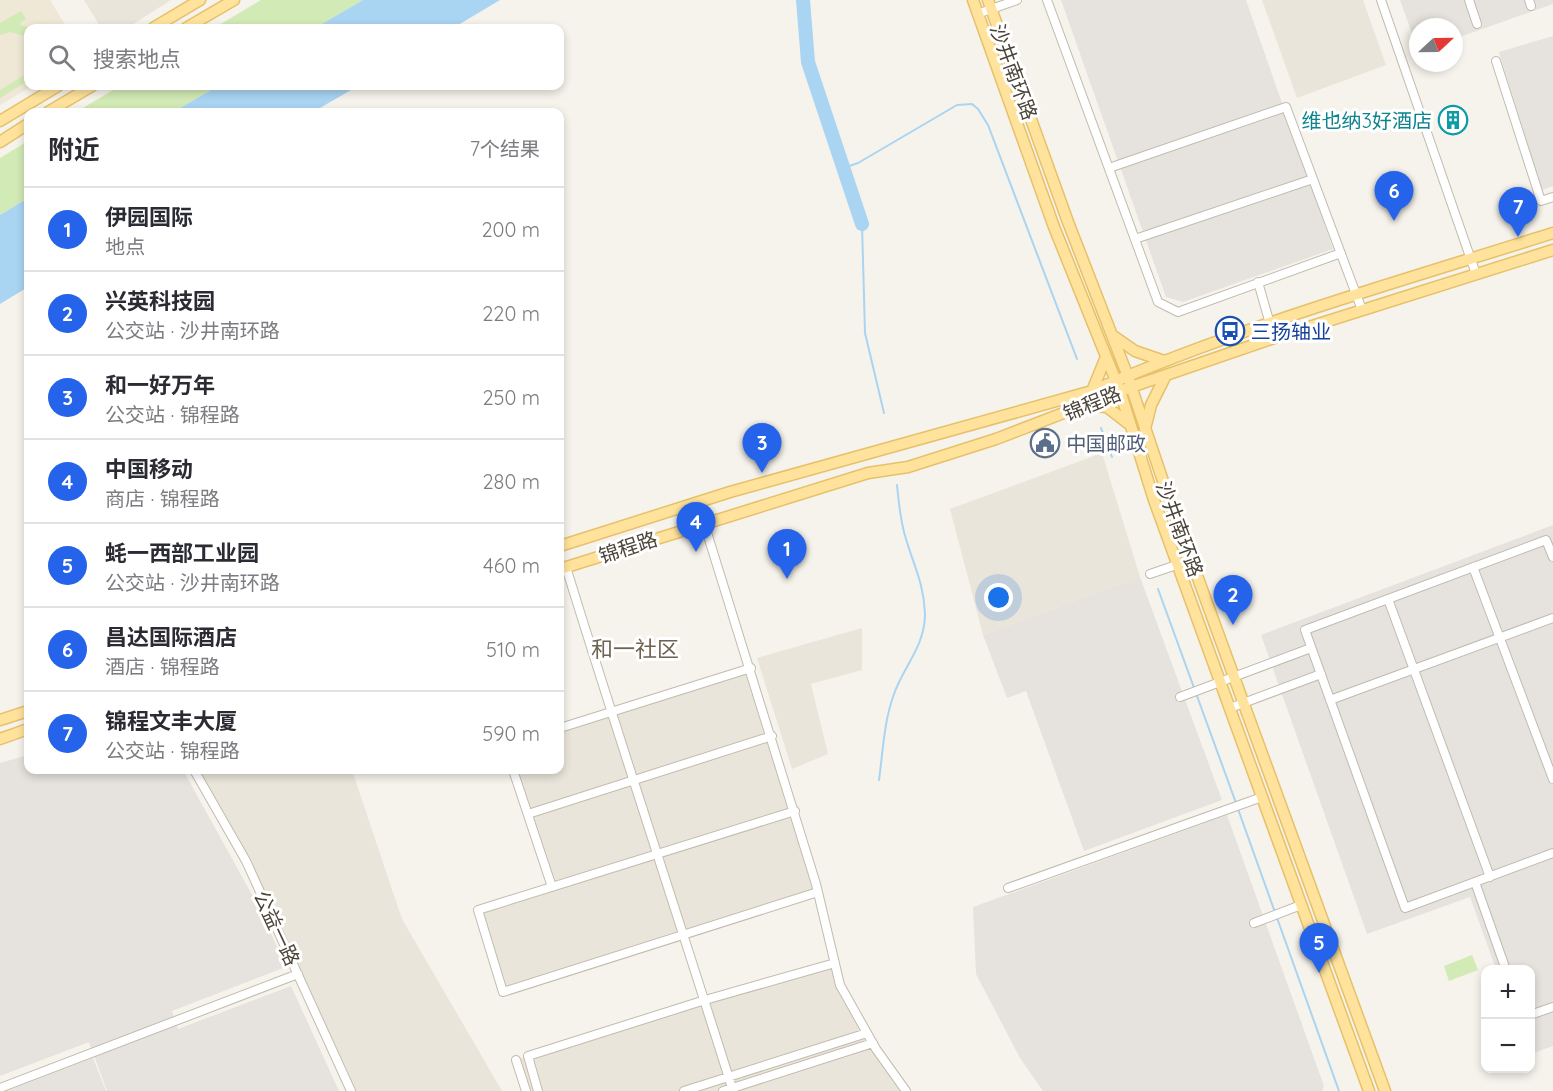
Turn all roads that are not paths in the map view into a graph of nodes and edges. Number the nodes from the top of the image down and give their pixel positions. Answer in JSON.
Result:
{"nodes":[{"id":1,"x":200,"y":0,"type":"edge"},
{"id":2,"x":234,"y":0,"type":"edge"},
{"id":3,"x":973,"y":0,"type":"edge"},
{"id":4,"x":1017,"y":0,"type":"edge"},
{"id":5,"x":1047,"y":0,"type":"edge"},
{"id":6,"x":1381,"y":0,"type":"edge"},
{"id":7,"x":1469,"y":0,"type":"edge"},
{"id":8,"x":990,"y":4,"type":"edge"},
{"id":9,"x":977,"y":14,"type":"junction"},
{"id":10,"x":160,"y":24,"type":"edge"},
{"id":11,"x":193,"y":24,"type":"edge"},
{"id":12,"x":1477,"y":24,"type":"dead end"},
{"id":13,"x":1496,"y":61,"type":"dead end"},
{"id":14,"x":51,"y":90,"type":"edge"},
{"id":15,"x":85,"y":90,"type":"edge"},
{"id":16,"x":55,"y":108,"type":"edge"},
{"id":17,"x":0,"y":121,"type":"edge"},
{"id":18,"x":24,"y":127,"type":"edge"},
{"id":19,"x":0,"y":142,"type":"edge"},
{"id":20,"x":1109,"y":168,"type":"junction"},
{"id":21,"x":1313,"y":179,"type":"junction"},
{"id":22,"x":1553,"y":197,"type":"edge"},
{"id":23,"x":1553,"y":233,"type":"edge"},
{"id":24,"x":1135,"y":239,"type":"junction"},
{"id":25,"x":1553,"y":250,"type":"edge"},
{"id":26,"x":1341,"y":253,"type":"junction"},
{"id":27,"x":1471,"y":259,"type":"junction"},
{"id":28,"x":1476,"y":274,"type":"junction"},
{"id":29,"x":1258,"y":282,"type":"junction"},
{"id":30,"x":1356,"y":295,"type":"junction"},
{"id":31,"x":1362,"y":310,"type":"junction"},
{"id":32,"x":1270,"y":322,"type":"junction"},
{"id":33,"x":1112,"y":335,"type":"junction"},
{"id":34,"x":1274,"y":338,"type":"junction"},
{"id":35,"x":1106,"y":357,"type":"junction"},
{"id":36,"x":1164,"y":361,"type":"junction"},
{"id":37,"x":1127,"y":374,"type":"junction"},
{"id":38,"x":1166,"y":375,"type":"junction"},
{"id":39,"x":1118,"y":386,"type":"junction"},
{"id":40,"x":1131,"y":387,"type":"junction"},
{"id":41,"x":1092,"y":391,"type":"junction"},
{"id":42,"x":1087,"y":405,"type":"junction"},
{"id":43,"x":1131,"y":426,"type":"junction"},
{"id":44,"x":1145,"y":429,"type":"junction"},
{"id":45,"x":704,"y":523,"type":"junction"},
{"id":46,"x":564,"y":545,"type":"edge"},
{"id":47,"x":1553,"y":557,"type":"edge"},
{"id":48,"x":1191,"y":560,"type":"junction"},
{"id":49,"x":1178,"y":564,"type":"junction"},
{"id":50,"x":1473,"y":567,"type":"junction"},
{"id":51,"x":564,"y":568,"type":"edge"},
{"id":52,"x":564,"y":571,"type":"edge"},
{"id":53,"x":1150,"y":574,"type":"dead end"},
{"id":54,"x":1388,"y":598,"type":"junction"},
{"id":55,"x":1553,"y":618,"type":"edge"},
{"id":56,"x":1500,"y":638,"type":"junction"},
{"id":57,"x":1311,"y":648,"type":"junction"},
{"id":58,"x":751,"y":668,"type":"junction"},
{"id":59,"x":1414,"y":670,"type":"junction"},
{"id":60,"x":1321,"y":674,"type":"junction"},
{"id":61,"x":1233,"y":676,"type":"junction"},
{"id":62,"x":1220,"y":681,"type":"junction"},
{"id":63,"x":1180,"y":697,"type":"dead end"},
{"id":64,"x":1330,"y":700,"type":"junction"},
{"id":65,"x":1243,"y":704,"type":"junction"},
{"id":66,"x":1230,"y":708,"type":"junction"},
{"id":67,"x":24,"y":712,"type":"edge"},
{"id":68,"x":611,"y":712,"type":"junction"},
{"id":69,"x":0,"y":720,"type":"edge"},
{"id":70,"x":564,"y":727,"type":"edge"},
{"id":71,"x":24,"y":730,"type":"edge"},
{"id":72,"x":772,"y":736,"type":"junction"},
{"id":73,"x":0,"y":739,"type":"edge"},
{"id":74,"x":196,"y":774,"type":"edge"},
{"id":75,"x":514,"y":774,"type":"edge"},
{"id":76,"x":1553,"y":779,"type":"edge"},
{"id":77,"x":632,"y":780,"type":"junction"},
{"id":78,"x":1262,"y":797,"type":"junction"},
{"id":79,"x":795,"y":811,"type":"junction"},
{"id":80,"x":528,"y":814,"type":"junction"},
{"id":81,"x":1553,"y":854,"type":"edge"},
{"id":82,"x":656,"y":855,"type":"junction"},
{"id":83,"x":1490,"y":876,"type":"junction"},
{"id":84,"x":1475,"y":882,"type":"junction"},
{"id":85,"x":552,"y":887,"type":"junction"},
{"id":86,"x":1008,"y":888,"type":"dead end"},
{"id":87,"x":818,"y":892,"type":"junction"},
{"id":88,"x":1301,"y":905,"type":"junction"},
{"id":89,"x":1254,"y":923,"type":"dead end"},
{"id":90,"x":684,"y":933,"type":"junction"},
{"id":91,"x":835,"y":963,"type":"junction"},
{"id":92,"x":1505,"y":965,"type":"edge"},
{"id":93,"x":298,"y":974,"type":"junction"},
{"id":94,"x":705,"y":1000,"type":"junction"},
{"id":95,"x":1553,"y":1007,"type":"edge"},
{"id":96,"x":1535,"y":1013,"type":"edge"},
{"id":97,"x":867,"y":1033,"type":"junction"},
{"id":98,"x":873,"y":1043,"type":"junction"},
{"id":99,"x":516,"y":1060,"type":"dead end"},
{"id":100,"x":729,"y":1077,"type":"junction"},
{"id":101,"x":0,"y":1088,"type":"edge"},
{"id":102,"x":733,"y":1089,"type":"edge"},
{"id":103,"x":1384,"y":1089,"type":"edge"},
{"id":104,"x":351,"y":1091,"type":"edge"},
{"id":105,"x":526,"y":1091,"type":"edge"},
{"id":106,"x":538,"y":1091,"type":"edge"},
{"id":107,"x":684,"y":1091,"type":"edge"},
{"id":108,"x":723,"y":1091,"type":"edge"},
{"id":109,"x":906,"y":1091,"type":"edge"},
{"id":110,"x":1369,"y":1091,"type":"edge"}],
"edges":[{"from":1,"to":10,"type":"main road"},
{"from":2,"to":11,"type":"main road"},
{"from":3,"to":9,"type":"main road","name":"沙井南环路"},
{"from":4,"to":8,"type":"street"},
{"from":5,"to":20,"type":"street"},
{"from":6,"to":27,"type":"street"},
{"from":7,"to":12,"type":"street"},
{"from":8,"to":9,"type":"street"},
{"from":8,"to":33,"type":"main road","name":"沙井南环路"},
{"from":9,"to":35,"type":"main road","name":"沙井南环路"},
{"from":13,"to":22,"type":"street"},
{"from":14,"to":17,"type":"main road"},
{"from":15,"to":16,"type":"main road"},
{"from":18,"to":19,"type":"main road"},
{"from":20,"to":21,"type":"street"},
{"from":20,"to":24,"type":"street"},
{"from":21,"to":24,"type":"street"},
{"from":21,"to":26,"type":"street"},
{"from":23,"to":27,"type":"main road","name":"锦程路"},
{"from":24,"to":29,"type":"street"},
{"from":25,"to":28,"type":"main road","name":"锦程路"},
{"from":26,"to":29,"type":"street"},
{"from":26,"to":30,"type":"street"},
{"from":27,"to":28,"type":"street"},
{"from":27,"to":30,"type":"main road","name":"锦程路"},
{"from":28,"to":31,"type":"main road","name":"锦程路"},
{"from":29,"to":32,"type":"street"},
{"from":30,"to":31,"type":"street"},
{"from":30,"to":32,"type":"main road","name":"锦程路"},
{"from":31,"to":34,"type":"main road","name":"锦程路"},
{"from":32,"to":34,"type":"street"},
{"from":32,"to":36,"type":"main road","name":"锦程路"},
{"from":33,"to":36,"type":"main road"},
{"from":33,"to":37,"type":"main road","name":"沙井南环路"},
{"from":34,"to":38,"type":"main road","name":"锦程路"},
{"from":35,"to":39,"type":"main road","name":"沙井南环路"},
{"from":35,"to":41,"type":"main road"},
{"from":36,"to":37,"type":"main road","name":"锦程路"},
{"from":37,"to":39,"type":"main road","name":"锦程路"},
{"from":37,"to":40,"type":"main road","name":"沙井南环路"},
{"from":38,"to":40,"type":"main road","name":"锦程路"},
{"from":38,"to":44,"type":"main road"},
{"from":39,"to":40,"type":"main road","name":"锦程路"},
{"from":39,"to":41,"type":"main road","name":"锦程路"},
{"from":39,"to":42,"type":"main road","name":"锦程路"},
{"from":39,"to":43,"type":"main road","name":"沙井南环路"},
{"from":40,"to":44,"type":"main road","name":"沙井南环路"},
{"from":41,"to":46,"type":"main road","name":"锦程路"},
{"from":42,"to":43,"type":"main road"},
{"from":42,"to":45,"type":"main road","name":"锦程路"},
{"from":43,"to":49,"type":"main road","name":"沙井南环路"},
{"from":44,"to":48,"type":"main road","name":"沙井南环路"},
{"from":45,"to":51,"type":"main road","name":"锦程路"},
{"from":45,"to":58,"type":"street"},
{"from":47,"to":50,"type":"street"},
{"from":48,"to":49,"type":"street"},
{"from":48,"to":61,"type":"main road","name":"沙井南环路"},
{"from":49,"to":53,"type":"street"},
{"from":49,"to":62,"type":"main road","name":"沙井南环路"},
{"from":50,"to":54,"type":"street"},
{"from":50,"to":56,"type":"street"},
{"from":52,"to":68,"type":"street"},
{"from":54,"to":57,"type":"street"},
{"from":54,"to":59,"type":"street"},
{"from":55,"to":56,"type":"street"},
{"from":56,"to":59,"type":"street"},
{"from":56,"to":76,"type":"street"},
{"from":57,"to":60,"type":"street"},
{"from":57,"to":61,"type":"street"},
{"from":58,"to":68,"type":"street"},
{"from":58,"to":72,"type":"street"},
{"from":59,"to":64,"type":"street"},
{"from":59,"to":83,"type":"street"},
{"from":60,"to":64,"type":"street"},
{"from":60,"to":65,"type":"street"},
{"from":61,"to":62,"type":"street"},
{"from":61,"to":65,"type":"main road","name":"沙井南环路"},
{"from":62,"to":63,"type":"street"},
{"from":62,"to":66,"type":"main road","name":"沙井南环路"},
{"from":64,"to":84,"type":"street"},
{"from":65,"to":66,"type":"street"},
{"from":65,"to":103,"type":"main road","name":"沙井南环路"},
{"from":66,"to":78,"type":"main road","name":"沙井南环路"},
{"from":67,"to":69,"type":"main road"},
{"from":68,"to":70,"type":"street"},
{"from":68,"to":77,"type":"street"},
{"from":71,"to":73,"type":"main road"},
{"from":72,"to":77,"type":"street"},
{"from":72,"to":79,"type":"street"},
{"from":74,"to":93,"type":"street","name":"公益一路"},
{"from":75,"to":80,"type":"street"},
{"from":77,"to":80,"type":"street"},
{"from":77,"to":82,"type":"street"},
{"from":78,"to":86,"type":"street"},
{"from":78,"to":88,"type":"main road","name":"沙井南环路"},
{"from":79,"to":82,"type":"street"},
{"from":79,"to":87,"type":"street"},
{"from":80,"to":85,"type":"street"},
{"from":81,"to":83,"type":"street"},
{"from":82,"to":85,"type":"street"},
{"from":82,"to":90,"type":"street"},
{"from":83,"to":84,"type":"street"},
{"from":84,"to":92,"type":"street"},
{"from":85,"to":90,"type":"street"},
{"from":87,"to":90,"type":"street"},
{"from":87,"to":91,"type":"street"},
{"from":88,"to":89,"type":"street"},
{"from":88,"to":110,"type":"main road","name":"沙井南环路"},
{"from":90,"to":94,"type":"street"},
{"from":91,"to":94,"type":"street"},
{"from":91,"to":97,"type":"street"},
{"from":93,"to":101,"type":"street"},
{"from":93,"to":104,"type":"street","name":"公益一路"},
{"from":94,"to":100,"type":"street"},
{"from":94,"to":106,"type":"street"},
{"from":95,"to":96,"type":"street"},
{"from":97,"to":98,"type":"street"},
{"from":97,"to":100,"type":"street"},
{"from":98,"to":102,"type":"street"},
{"from":98,"to":109,"type":"street"},
{"from":99,"to":105,"type":"street"},
{"from":100,"to":102,"type":"street"},
{"from":100,"to":107,"type":"street"},
{"from":102,"to":108,"type":"street"}]}
